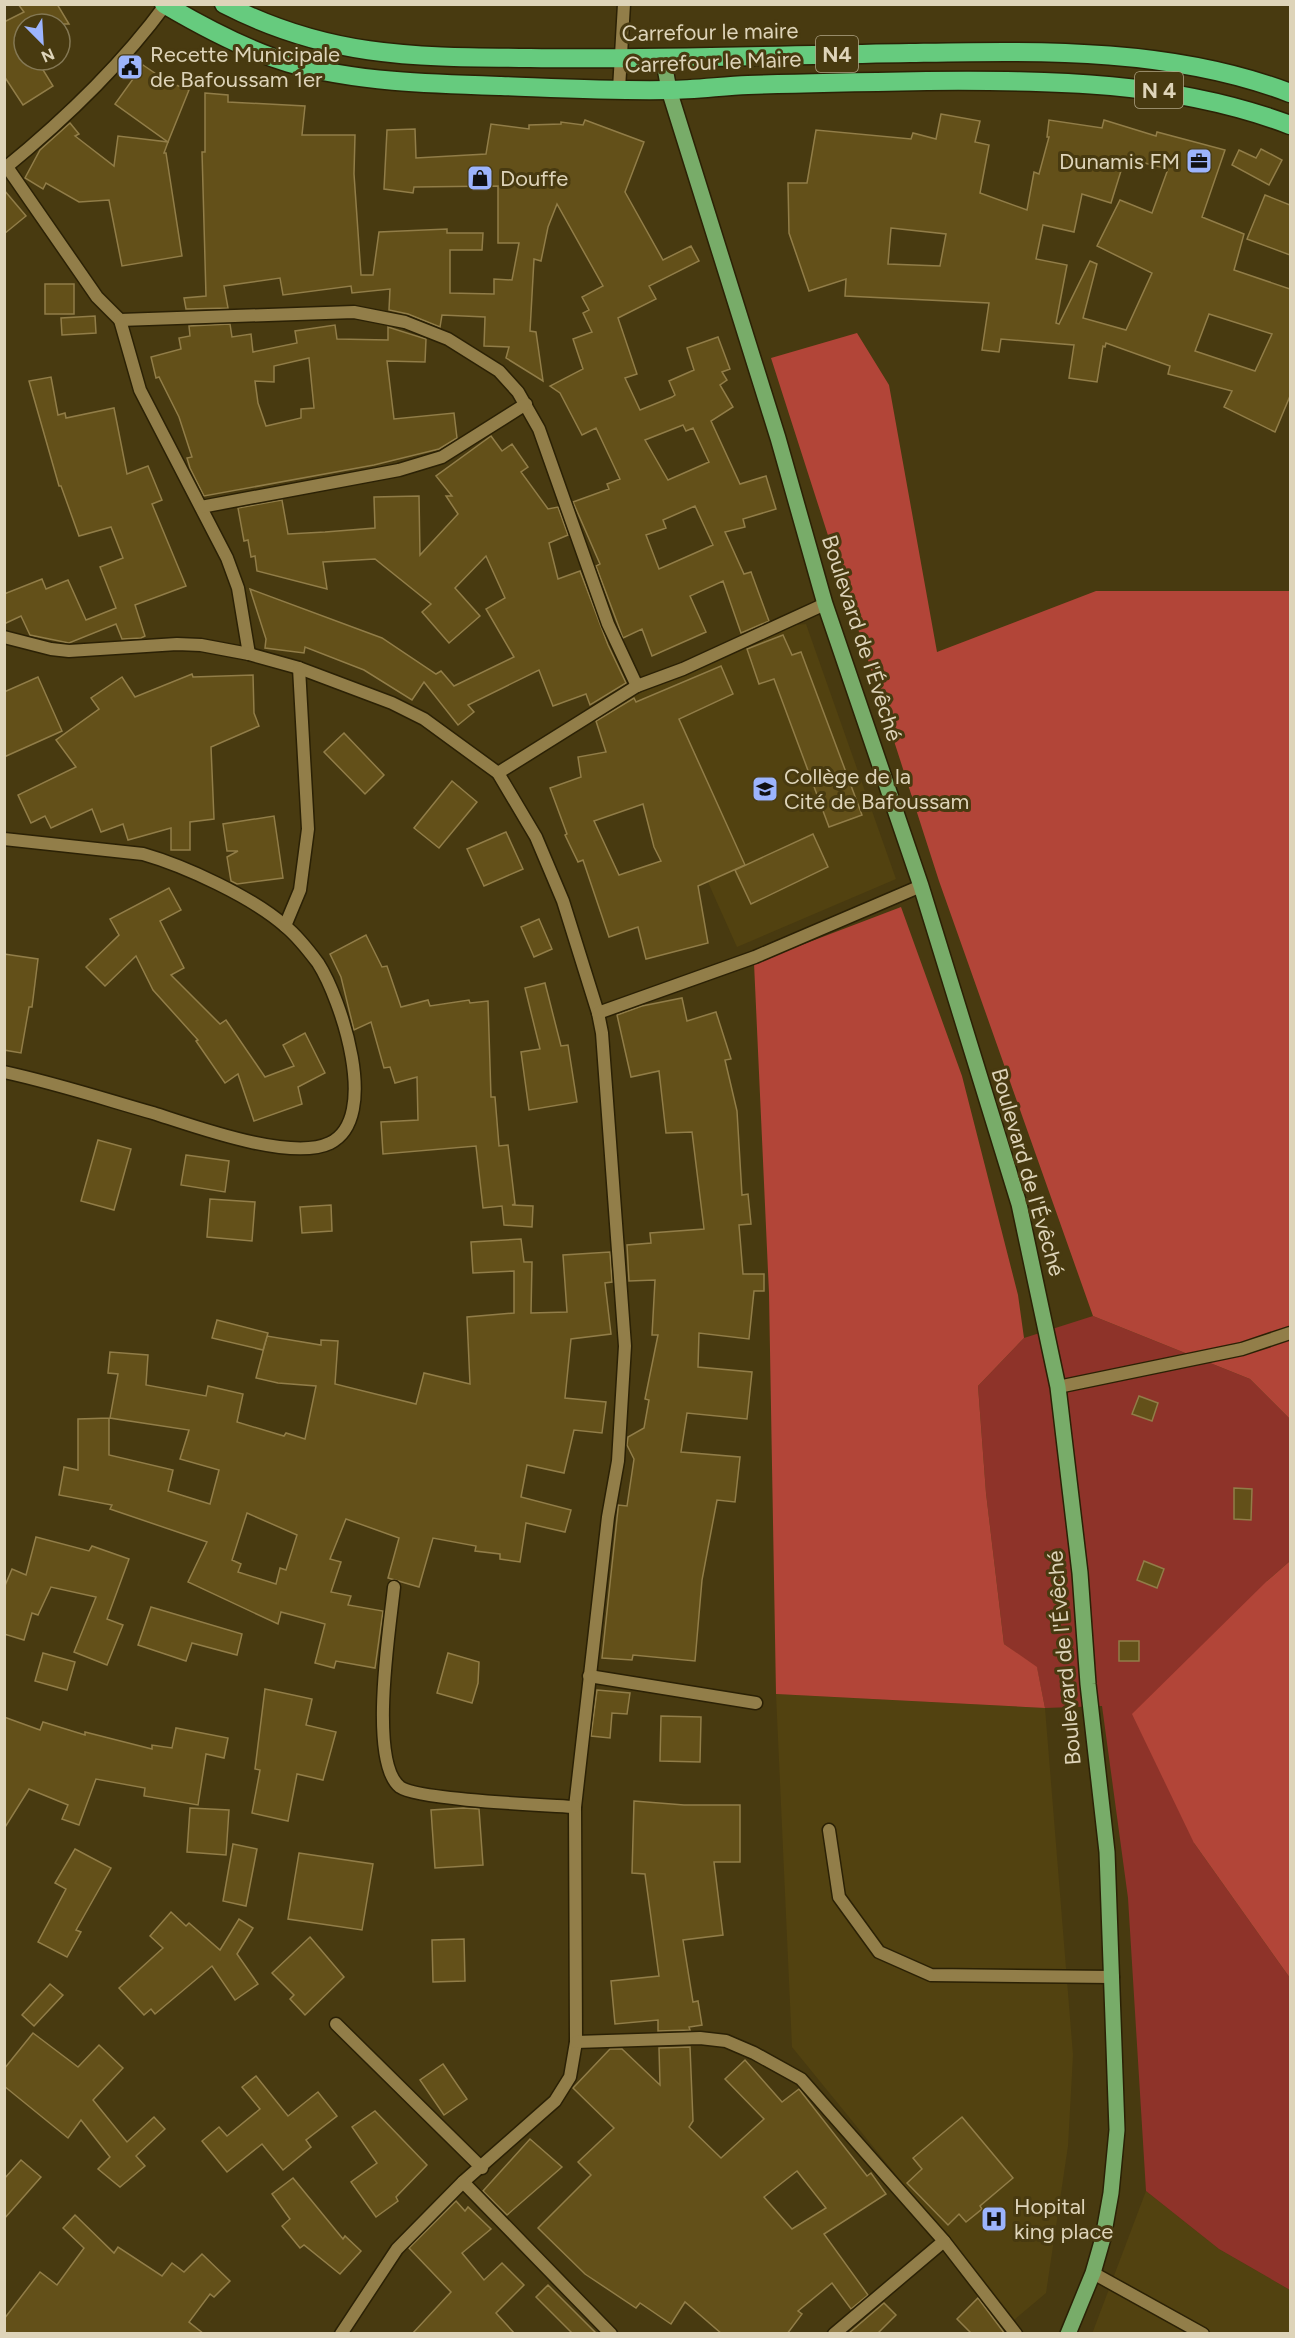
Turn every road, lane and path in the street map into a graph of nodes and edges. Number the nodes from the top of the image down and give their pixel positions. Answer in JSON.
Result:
{"nodes":[{"id":1,"x":224,"y":4,"type":"edge"},
{"id":2,"x":624,"y":4,"type":"edge"},
{"id":3,"x":165,"y":5,"type":"edge"},
{"id":4,"x":663,"y":57,"type":"junction"},
{"id":5,"x":621,"y":58,"type":"junction"},
{"id":6,"x":1023,"y":80,"type":"joint"},
{"id":7,"x":619,"y":89,"type":"junction"},
{"id":8,"x":669,"y":90,"type":"junction"},
{"id":9,"x":1290,"y":93,"type":"edge"},
{"id":10,"x":1290,"y":125,"type":"edge"},
{"id":11,"x":6,"y":168,"type":"edge"},
{"id":12,"x":120,"y":320,"type":"junction"},
{"id":13,"x":526,"y":404,"type":"junction"},
{"id":14,"x":201,"y":507,"type":"junction"},
{"id":15,"x":825,"y":604,"type":"junction"},
{"id":16,"x":4,"y":637,"type":"edge"},
{"id":17,"x":249,"y":654,"type":"junction"},
{"id":18,"x":299,"y":668,"type":"junction"},
{"id":19,"x":637,"y":686,"type":"junction"},
{"id":20,"x":498,"y":773,"type":"junction"},
{"id":21,"x":4,"y":838,"type":"edge"},
{"id":22,"x":921,"y":886,"type":"junction"},
{"id":23,"x":285,"y":926,"type":"junction"},
{"id":24,"x":598,"y":1013,"type":"junction"},
{"id":25,"x":4,"y":1072,"type":"edge"},
{"id":26,"x":1290,"y":1333,"type":"edge"},
{"id":27,"x":1058,"y":1387,"type":"junction"},
{"id":28,"x":394,"y":1587,"type":"dead end"},
{"id":29,"x":589,"y":1676,"type":"junction"},
{"id":30,"x":756,"y":1703,"type":"dead end"},
{"id":31,"x":575,"y":1807,"type":"junction"},
{"id":32,"x":829,"y":1830,"type":"dead end"},
{"id":33,"x":1113,"y":1977,"type":"junction"},
{"id":34,"x":336,"y":2024,"type":"dead end"},
{"id":35,"x":576,"y":2042,"type":"junction"},
{"id":36,"x":482,"y":2168,"type":"junction"},
{"id":37,"x":463,"y":2182,"type":"junction"},
{"id":38,"x":944,"y":2241,"type":"junction"},
{"id":39,"x":1093,"y":2273,"type":"junction"},
{"id":40,"x":341,"y":2334,"type":"edge"},
{"id":41,"x":611,"y":2334,"type":"edge"},
{"id":42,"x":834,"y":2334,"type":"edge"},
{"id":43,"x":1016,"y":2334,"type":"edge"},
{"id":44,"x":1068,"y":2334,"type":"edge"},
{"id":45,"x":1203,"y":2334,"type":"edge"}],
"edges":[{"from":1,"to":5,"type":"highway","name":"Carrefour le maire","number":"N4"},
{"from":2,"to":5,"type":"street"},
{"from":3,"to":7,"type":"highway","name":"Carrefour le Maire","number":"N4"},
{"from":3,"to":11,"type":"street"},
{"from":4,"to":5,"type":"highway","name":"Carrefour le maire","number":"N4"},
{"from":4,"to":8,"type":"main road","name":"Boulevard de l'Évêché"},
{"from":4,"to":9,"type":"highway","name":"Carrefour le maire","number":"N4"},
{"from":5,"to":7,"type":"street"},
{"from":6,"to":8,"type":"highway","name":"Carrefour le Maire","number":"N4"},
{"from":6,"to":10,"type":"highway","number":"N 4"},
{"from":7,"to":8,"type":"highway","name":"Carrefour le Maire","number":"N4"},
{"from":8,"to":15,"type":"main road","name":"Boulevard de l'Évêché"},
{"from":11,"to":12,"type":"street"},
{"from":12,"to":13,"type":"street"},
{"from":12,"to":14,"type":"street"},
{"from":13,"to":14,"type":"street"},
{"from":13,"to":19,"type":"street"},
{"from":14,"to":17,"type":"street"},
{"from":15,"to":19,"type":"street"},
{"from":15,"to":22,"type":"main road","name":"Boulevard de l'Évêché"},
{"from":16,"to":17,"type":"street"},
{"from":17,"to":18,"type":"street"},
{"from":18,"to":20,"type":"street"},
{"from":18,"to":23,"type":"street"},
{"from":19,"to":20,"type":"street"},
{"from":20,"to":24,"type":"street"},
{"from":21,"to":23,"type":"street"},
{"from":22,"to":24,"type":"street"},
{"from":22,"to":27,"type":"main road","name":"Boulevard de l'Évêché"},
{"from":23,"to":25,"type":"street"},
{"from":24,"to":29,"type":"street"},
{"from":26,"to":27,"type":"street"},
{"from":27,"to":33,"type":"main road","name":"Boulevard de l'Évêché"},
{"from":28,"to":31,"type":"street"},
{"from":29,"to":30,"type":"street"},
{"from":29,"to":31,"type":"street"},
{"from":31,"to":35,"type":"street"},
{"from":32,"to":33,"type":"street"},
{"from":33,"to":39,"type":"main road","name":"Boulevard de l'Évêché"},
{"from":34,"to":36,"type":"street"},
{"from":35,"to":36,"type":"street"},
{"from":35,"to":38,"type":"street"},
{"from":36,"to":37,"type":"street"},
{"from":37,"to":40,"type":"street"},
{"from":37,"to":41,"type":"street"},
{"from":38,"to":42,"type":"street"},
{"from":38,"to":43,"type":"street"},
{"from":39,"to":44,"type":"main road","name":"Boulevard de l'Évêché"},
{"from":39,"to":45,"type":"street"}]}
